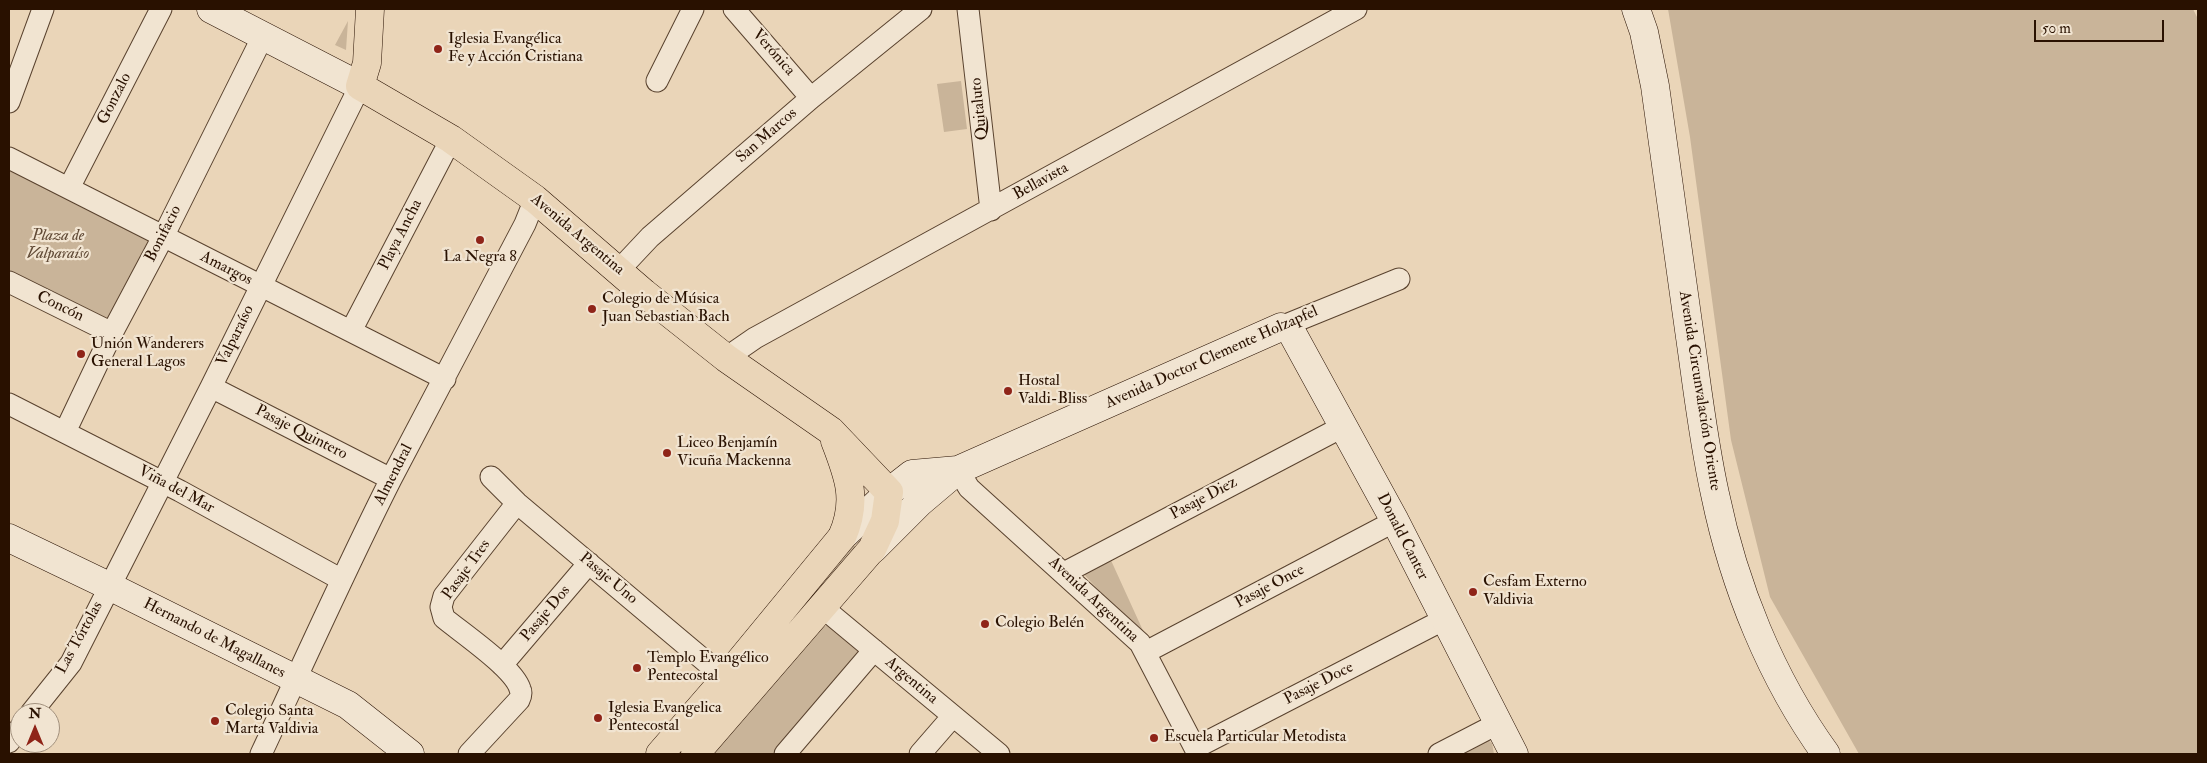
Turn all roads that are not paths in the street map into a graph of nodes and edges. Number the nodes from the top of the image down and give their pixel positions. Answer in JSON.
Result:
{"nodes":[{"id":1,"x":43,"y":9,"type":"edge"},
{"id":2,"x":161,"y":9,"type":"edge"},
{"id":3,"x":211,"y":9,"type":"edge"},
{"id":4,"x":370,"y":9,"type":"edge"},
{"id":5,"x":693,"y":9,"type":"edge"},
{"id":6,"x":734,"y":9,"type":"edge"},
{"id":7,"x":922,"y":9,"type":"edge"},
{"id":8,"x":968,"y":9,"type":"edge"},
{"id":9,"x":1356,"y":9,"type":"edge"},
{"id":10,"x":1636,"y":9,"type":"edge"},
{"id":11,"x":263,"y":36,"type":"junction"},
{"id":12,"x":657,"y":82,"type":"dead end"},
{"id":13,"x":360,"y":86,"type":"junction"},
{"id":14,"x":811,"y":98,"type":"junction"},
{"id":15,"x":9,"y":102,"type":"edge"},
{"id":16,"x":451,"y":139,"type":"junction"},
{"id":17,"x":9,"y":158,"type":"edge"},
{"id":18,"x":68,"y":188,"type":"junction"},
{"id":19,"x":535,"y":199,"type":"junction"},
{"id":20,"x":991,"y":210,"type":"junction"},
{"id":21,"x":163,"y":237,"type":"junction"},
{"id":22,"x":619,"y":270,"type":"junction"},
{"id":23,"x":1399,"y":279,"type":"dead end"},
{"id":24,"x":9,"y":282,"type":"edge"},
{"id":25,"x":260,"y":286,"type":"junction"},
{"id":26,"x":1281,"y":327,"type":"junction"},
{"id":27,"x":351,"y":332,"type":"junction"},
{"id":28,"x":112,"y":333,"type":"junction"},
{"id":29,"x":726,"y":358,"type":"junction"},
{"id":30,"x":445,"y":379,"type":"junction"},
{"id":31,"x":211,"y":387,"type":"junction"},
{"id":32,"x":9,"y":404,"type":"edge"},
{"id":33,"x":1344,"y":426,"type":"junction"},
{"id":34,"x":830,"y":431,"type":"junction"},
{"id":35,"x":65,"y":432,"type":"junction"},
{"id":36,"x":958,"y":470,"type":"junction"},
{"id":37,"x":491,"y":477,"type":"dead end"},
{"id":38,"x":391,"y":479,"type":"junction"},
{"id":39,"x":162,"y":482,"type":"junction"},
{"id":40,"x":889,"y":492,"type":"junction"},
{"id":41,"x":517,"y":503,"type":"junction"},
{"id":42,"x":1395,"y":521,"type":"junction"},
{"id":43,"x":9,"y":538,"type":"edge"},
{"id":44,"x":842,"y":538,"type":"junction"},
{"id":45,"x":872,"y":549,"type":"junction"},
{"id":46,"x":589,"y":562,"type":"junction"},
{"id":47,"x":1064,"y":573,"type":"junction"},
{"id":48,"x":342,"y":580,"type":"junction"},
{"id":49,"x":109,"y":586,"type":"junction"},
{"id":50,"x":822,"y":607,"type":"junction"},
{"id":51,"x":1444,"y":620,"type":"junction"},
{"id":52,"x":874,"y":650,"type":"junction"},
{"id":53,"x":1146,"y":652,"type":"junction"},
{"id":54,"x":502,"y":665,"type":"junction"},
{"id":55,"x":726,"y":678,"type":"junction"},
{"id":56,"x":296,"y":680,"type":"junction"},
{"id":57,"x":746,"y":696,"type":"junction"},
{"id":58,"x":39,"y":703,"type":"edge"},
{"id":59,"x":953,"y":716,"type":"junction"},
{"id":60,"x":1498,"y":724,"type":"junction"},
{"id":61,"x":1196,"y":751,"type":"edge"},
{"id":62,"x":262,"y":754,"type":"edge"},
{"id":63,"x":410,"y":754,"type":"edge"},
{"id":64,"x":469,"y":754,"type":"edge"},
{"id":65,"x":660,"y":754,"type":"edge"},
{"id":66,"x":696,"y":754,"type":"edge"},
{"id":67,"x":785,"y":754,"type":"edge"},
{"id":68,"x":920,"y":754,"type":"edge"},
{"id":69,"x":999,"y":754,"type":"edge"},
{"id":70,"x":1439,"y":754,"type":"edge"},
{"id":71,"x":1514,"y":754,"type":"edge"},
{"id":72,"x":1826,"y":754,"type":"edge"}],
"edges":[{"from":1,"to":15,"type":"street"},
{"from":2,"to":18,"type":"street","name":"Gonzalo"},
{"from":3,"to":11,"type":"street","name":"Avenida Argentina"},
{"from":4,"to":13,"type":"main road"},
{"from":5,"to":12,"type":"street"},
{"from":6,"to":14,"type":"street","name":"Verónica"},
{"from":7,"to":14,"type":"street","name":"San Marcos"},
{"from":8,"to":20,"type":"street","name":"Quitaluto"},
{"from":9,"to":20,"type":"street","name":"Bellavista"},
{"from":10,"to":72,"type":"street","name":"Avenida Circunvalación Oriente"},
{"from":11,"to":13,"type":"street","name":"Avenida Argentina"},
{"from":11,"to":21,"type":"street","name":"Bonifacio"},
{"from":13,"to":16,"type":"main road","name":"Avenida Argentina"},
{"from":13,"to":25,"type":"street","name":"Valparaíso"},
{"from":14,"to":22,"type":"street","name":"San Marcos"},
{"from":16,"to":19,"type":"main road","name":"Avenida Argentina"},
{"from":16,"to":27,"type":"street","name":"Playa Ancha"},
{"from":17,"to":18,"type":"street","name":"Amargos"},
{"from":18,"to":21,"type":"street","name":"Amargos"},
{"from":19,"to":22,"type":"main road","name":"Avenida Argentina"},
{"from":19,"to":30,"type":"street","name":"Almendral"},
{"from":20,"to":29,"type":"street","name":"Bellavista"},
{"from":21,"to":25,"type":"street","name":"Amargos"},
{"from":21,"to":28,"type":"street","name":"Bonifacio"},
{"from":22,"to":29,"type":"main road","name":"Avenida Argentina"},
{"from":23,"to":26,"type":"street","name":"Avenida Doctor Clemente Holzapfel"},
{"from":24,"to":28,"type":"street","name":"Concón"},
{"from":25,"to":27,"type":"street","name":"Amargos"},
{"from":25,"to":31,"type":"street","name":"Valparaíso"},
{"from":26,"to":33,"type":"street","name":"Donald Canter"},
{"from":26,"to":36,"type":"street","name":"Avenida Doctor Clemente Holzapfel"},
{"from":27,"to":30,"type":"street","name":"Amargos"},
{"from":28,"to":35,"type":"street","name":"Bonifacio"},
{"from":29,"to":34,"type":"main road","name":"Avenida Argentina"},
{"from":30,"to":38,"type":"street","name":"Almendral"},
{"from":31,"to":38,"type":"street","name":"Pasaje Quintero"},
{"from":31,"to":39,"type":"street","name":"Valparaíso"},
{"from":32,"to":35,"type":"street","name":"Viña del Mar"},
{"from":33,"to":42,"type":"street","name":"Donald Canter"},
{"from":33,"to":47,"type":"street","name":"Pasaje Diez"},
{"from":34,"to":40,"type":"main road"},
{"from":34,"to":44,"type":"main road"},
{"from":35,"to":39,"type":"street","name":"Viña del Mar"},
{"from":36,"to":40,"type":"street","name":"Avenida Doctor Clemente Holzapfel"},
{"from":36,"to":45,"type":"street"},
{"from":36,"to":47,"type":"street","name":"Avenida Argentina"},
{"from":37,"to":41,"type":"street","name":"Pasaje Uno"},
{"from":38,"to":48,"type":"street","name":"Almendral"},
{"from":39,"to":48,"type":"street","name":"Viña del Mar"},
{"from":39,"to":49,"type":"street","name":"Valparaíso"},
{"from":40,"to":44,"type":"street","name":"Avenida Doctor Clemente Holzapfel"},
{"from":40,"to":45,"type":"main road"},
{"from":41,"to":46,"type":"street","name":"Pasaje Uno"},
{"from":41,"to":54,"type":"street","name":"Pasaje Tres"},
{"from":42,"to":51,"type":"street","name":"Donald Canter"},
{"from":42,"to":53,"type":"street","name":"Pasaje Once"},
{"from":43,"to":49,"type":"street","name":"Hernando de Magallanes"},
{"from":44,"to":55,"type":"main road","name":"Avenida Doctor Clemente Holzapfel"},
{"from":45,"to":50,"type":"main road"},
{"from":46,"to":54,"type":"street","name":"Pasaje Dos"},
{"from":46,"to":55,"type":"street","name":"Pasaje Uno"},
{"from":47,"to":53,"type":"street","name":"Avenida Argentina"},
{"from":48,"to":56,"type":"street","name":"Almendral"},
{"from":49,"to":56,"type":"street","name":"Hernando de Magallanes"},
{"from":49,"to":58,"type":"street","name":"Las Tórtolas"},
{"from":50,"to":52,"type":"street","name":"Argentina"},
{"from":50,"to":57,"type":"main road"},
{"from":51,"to":60,"type":"street","name":"Donald Canter"},
{"from":51,"to":61,"type":"street","name":"Pasaje Doce"},
{"from":52,"to":59,"type":"street","name":"Argentina"},
{"from":52,"to":67,"type":"street"},
{"from":53,"to":61,"type":"street","name":"Avenida Argentina"},
{"from":54,"to":64,"type":"street","name":"Pasaje Tres"},
{"from":55,"to":57,"type":"street"},
{"from":55,"to":65,"type":"main road","name":"Avenida Doctor Clemente Holzapfel"},
{"from":56,"to":62,"type":"street","name":"Almendral"},
{"from":56,"to":63,"type":"street","name":"Hernando de Magallanes"},
{"from":57,"to":66,"type":"main road"},
{"from":59,"to":68,"type":"street"},
{"from":59,"to":69,"type":"street","name":"Argentina"},
{"from":60,"to":70,"type":"street"},
{"from":60,"to":71,"type":"street","name":"Donald Canter"}]}
